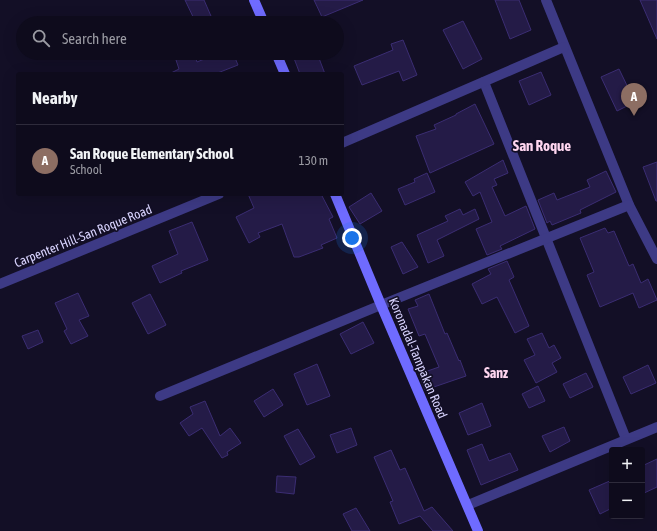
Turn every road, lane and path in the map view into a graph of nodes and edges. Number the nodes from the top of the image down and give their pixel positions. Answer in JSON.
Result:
{"nodes":[{"id":1,"x":255,"y":0,"type":"edge"},
{"id":2,"x":546,"y":0,"type":"edge"},
{"id":3,"x":261,"y":16,"type":"edge"},
{"id":4,"x":564,"y":47,"type":"junction"},
{"id":5,"x":279,"y":60,"type":"edge"},
{"id":6,"x":284,"y":72,"type":"edge"},
{"id":7,"x":484,"y":82,"type":"junction"},
{"id":8,"x":344,"y":142,"type":"edge"},
{"id":9,"x":214,"y":196,"type":"edge"},
{"id":10,"x":336,"y":196,"type":"edge"},
{"id":11,"x":629,"y":205,"type":"junction"},
{"id":12,"x":546,"y":238,"type":"junction"},
{"id":13,"x":657,"y":259,"type":"edge"},
{"id":14,"x":0,"y":284,"type":"edge"},
{"id":15,"x":381,"y":305,"type":"junction"},
{"id":16,"x":160,"y":396,"type":"dead end"},
{"id":17,"x":657,"y":427,"type":"edge"},
{"id":18,"x":626,"y":439,"type":"junction"},
{"id":19,"x":468,"y":505,"type":"junction"},
{"id":20,"x":478,"y":531,"type":"edge"}],
"edges":[{"from":1,"to":3,"type":"main road"},
{"from":2,"to":4,"type":"street"},
{"from":4,"to":7,"type":"street"},
{"from":4,"to":11,"type":"street"},
{"from":5,"to":6,"type":"main road"},
{"from":7,"to":8,"type":"street"},
{"from":7,"to":12,"type":"street"},
{"from":9,"to":14,"type":"street","name":"Carpenter Hill-San Roque Road"},
{"from":10,"to":15,"type":"main road","name":"Koronadal-Tampakan Road"},
{"from":11,"to":12,"type":"street"},
{"from":11,"to":13,"type":"street"},
{"from":12,"to":15,"type":"street"},
{"from":12,"to":18,"type":"street"},
{"from":15,"to":16,"type":"street"},
{"from":15,"to":19,"type":"main road","name":"Koronadal-Tampakan Road"},
{"from":17,"to":18,"type":"street"},
{"from":18,"to":19,"type":"street"},
{"from":19,"to":20,"type":"main road","name":"Koronadal-Tampakan Road"}]}
